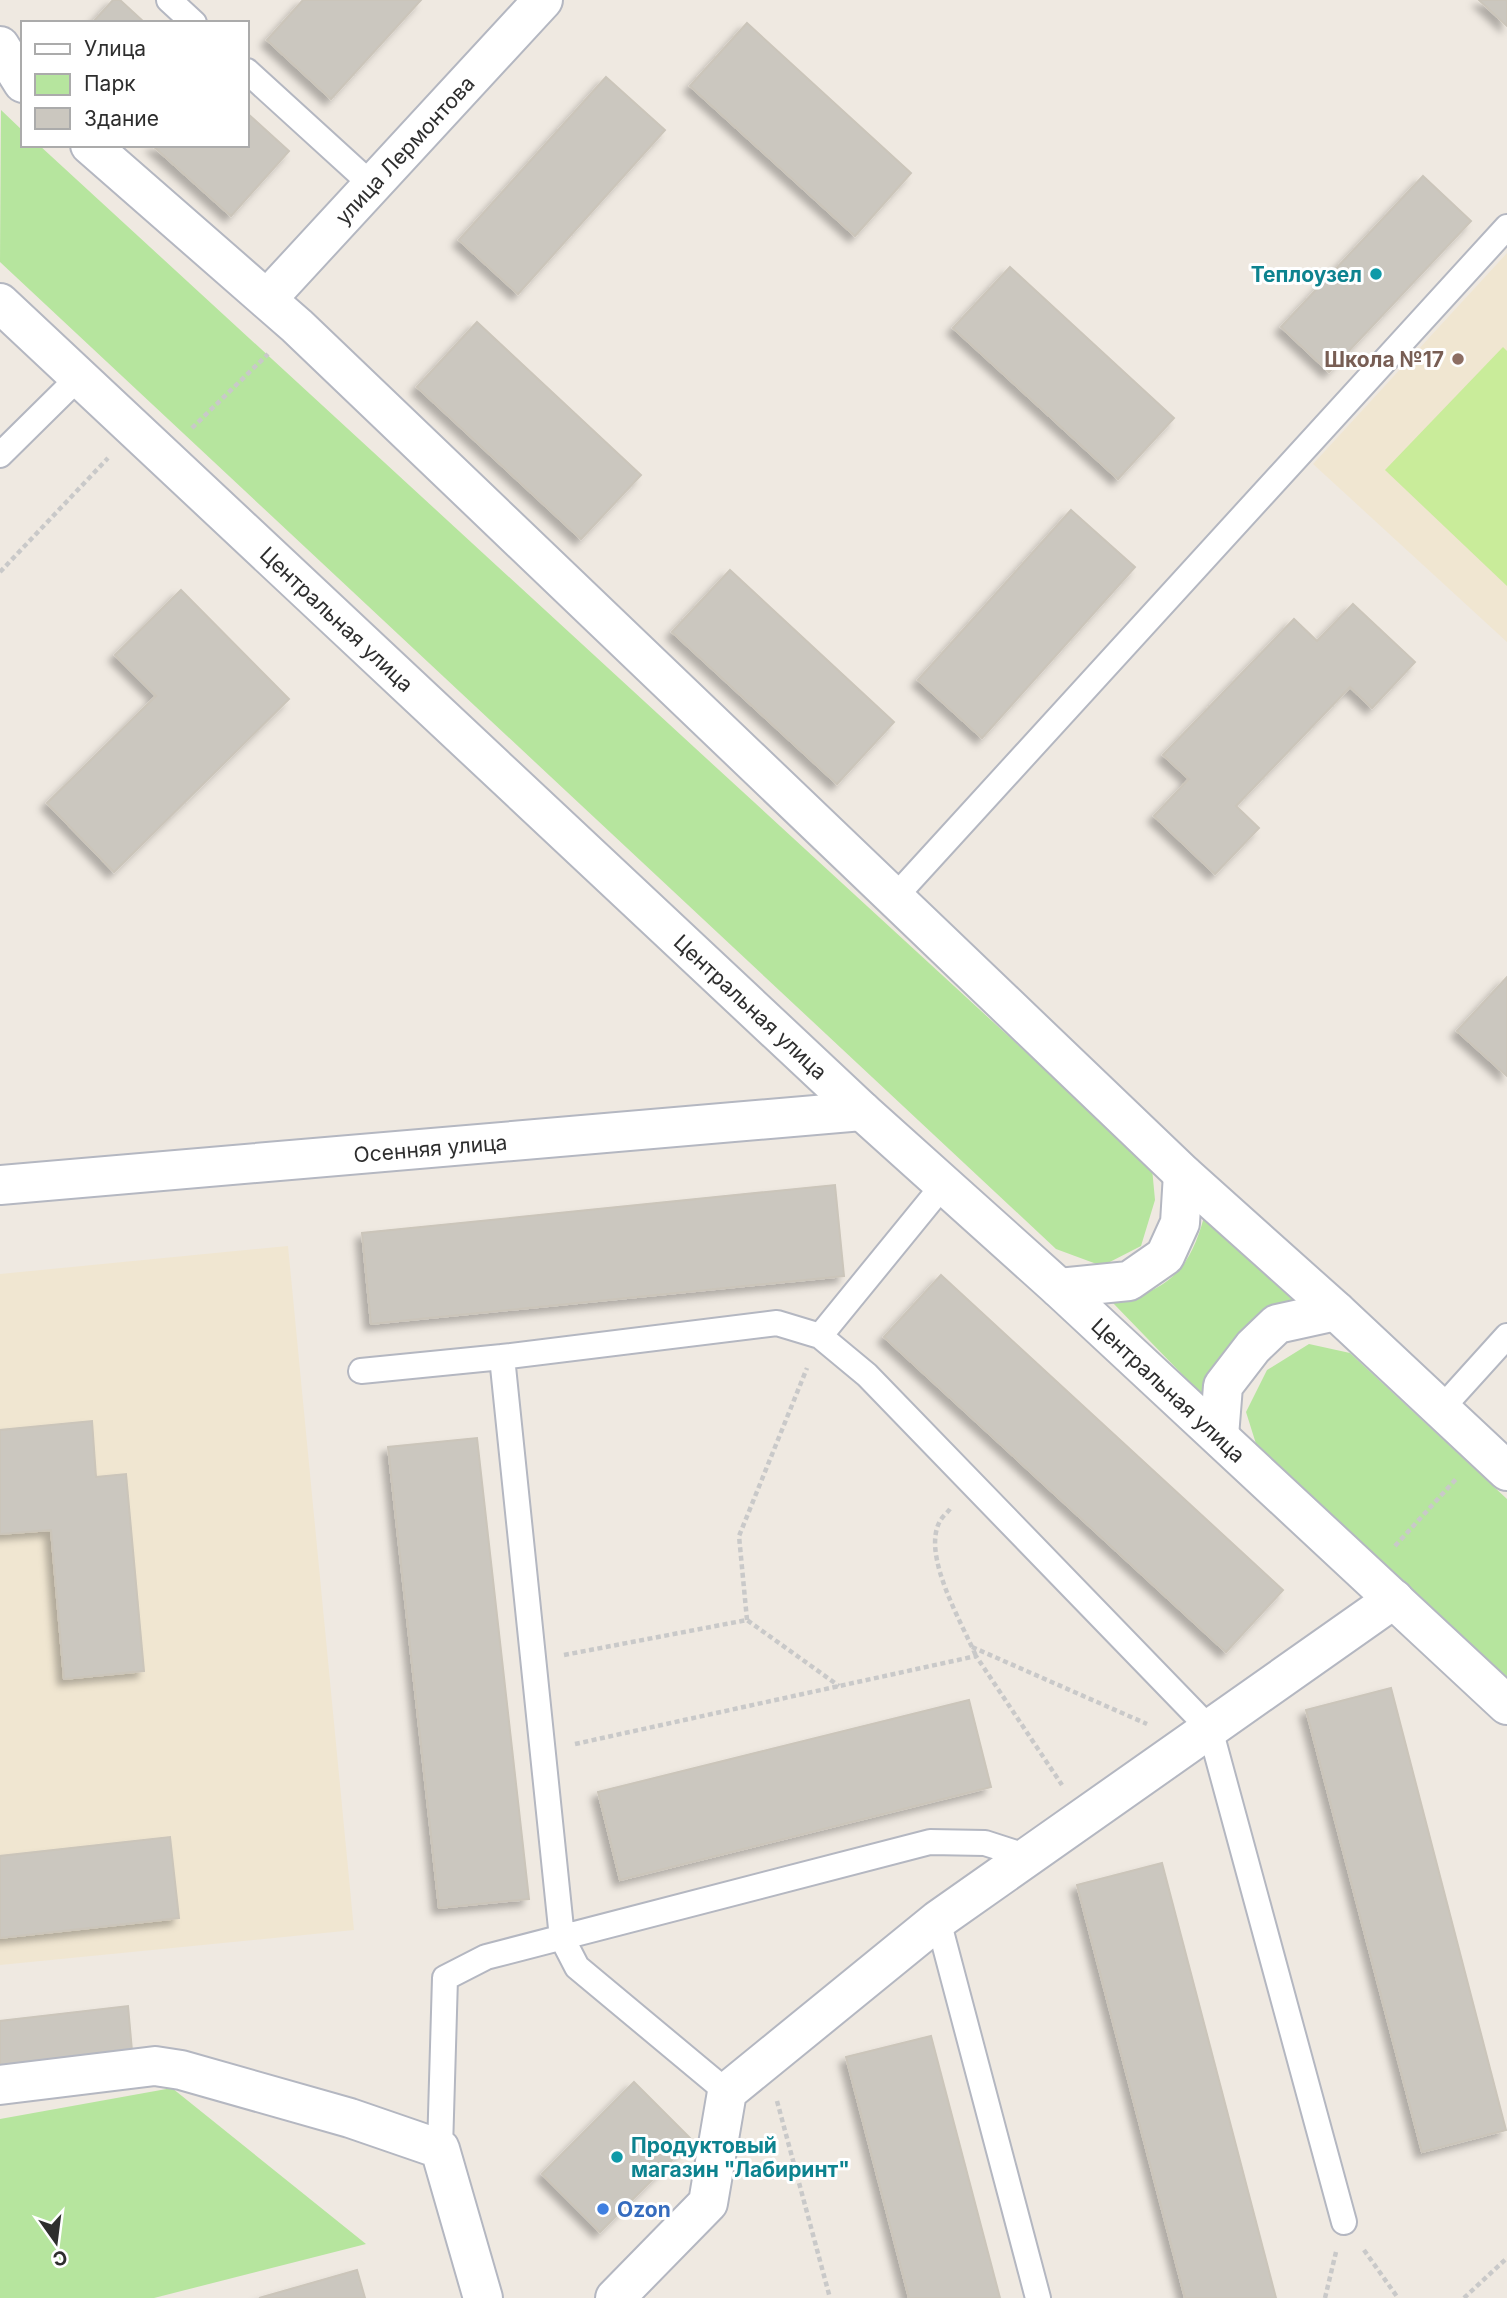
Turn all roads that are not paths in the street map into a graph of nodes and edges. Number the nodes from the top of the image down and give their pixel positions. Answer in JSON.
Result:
{"nodes":[{"id":1,"x":169,"y":0,"type":"edge"},
{"id":2,"x":543,"y":0,"type":"edge"},
{"id":3,"x":192,"y":21,"type":"edge"},
{"id":4,"x":0,"y":47,"type":"edge"},
{"id":5,"x":248,"y":72,"type":"edge"},
{"id":6,"x":21,"y":80,"type":"edge"},
{"id":7,"x":0,"y":86,"type":"edge"},
{"id":8,"x":21,"y":91,"type":"edge"},
{"id":9,"x":92,"y":147,"type":"edge"},
{"id":10,"x":372,"y":185,"type":"junction"},
{"id":11,"x":1507,"y":227,"type":"edge"},
{"id":12,"x":268,"y":299,"type":"junction"},
{"id":13,"x":0,"y":303,"type":"edge"},
{"id":14,"x":79,"y":377,"type":"junction"},
{"id":15,"x":0,"y":456,"type":"edge"},
{"id":16,"x":894,"y":898,"type":"junction"},
{"id":17,"x":862,"y":1111,"type":"junction"},
{"id":18,"x":1183,"y":1174,"type":"junction"},
{"id":19,"x":944,"y":1184,"type":"junction"},
{"id":20,"x":0,"y":1185,"type":"edge"},
{"id":21,"x":1059,"y":1288,"type":"junction"},
{"id":22,"x":1336,"y":1311,"type":"junction"},
{"id":23,"x":820,"y":1336,"type":"junction"},
{"id":24,"x":1507,"y":1336,"type":"edge"},
{"id":25,"x":502,"y":1357,"type":"junction"},
{"id":26,"x":361,"y":1371,"type":"dead end"},
{"id":27,"x":1441,"y":1409,"type":"junction"},
{"id":28,"x":1219,"y":1436,"type":"junction"},
{"id":29,"x":1495,"y":1460,"type":"edge"},
{"id":30,"x":1381,"y":1588,"type":"junction"},
{"id":31,"x":1507,"y":1706,"type":"edge"},
{"id":32,"x":1200,"y":1736,"type":"junction"},
{"id":33,"x":1028,"y":1857,"type":"junction"},
{"id":34,"x":938,"y":1920,"type":"junction"},
{"id":35,"x":562,"y":1938,"type":"junction"},
{"id":36,"x":0,"y":2085,"type":"edge"},
{"id":37,"x":727,"y":2092,"type":"junction"},
{"id":38,"x":440,"y":2148,"type":"junction"},
{"id":39,"x":1344,"y":2222,"type":"road end"},
{"id":40,"x":483,"y":2298,"type":"edge"},
{"id":41,"x":615,"y":2298,"type":"edge"},
{"id":42,"x":1038,"y":2298,"type":"edge"}],
"edges":[{"from":1,"to":3,"type":"lane"},
{"from":2,"to":10,"type":"street","name":"улица Лермонтова"},
{"from":4,"to":6,"type":"street"},
{"from":5,"to":10,"type":"lane"},
{"from":7,"to":8,"type":"street"},
{"from":9,"to":12,"type":"street"},
{"from":10,"to":12,"type":"street","name":"улица Лермонтова"},
{"from":11,"to":16,"type":"lane"},
{"from":12,"to":16,"type":"street"},
{"from":13,"to":14,"type":"street","name":"Центральная улица"},
{"from":14,"to":15,"type":"lane"},
{"from":14,"to":17,"type":"street","name":"Центральная улица"},
{"from":16,"to":18,"type":"street"},
{"from":17,"to":19,"type":"street","name":"Центральная улица"},
{"from":17,"to":20,"type":"street","name":"Осенняя улица"},
{"from":18,"to":21,"type":"street"},
{"from":18,"to":22,"type":"street"},
{"from":19,"to":21,"type":"street","name":"Центральная улица"},
{"from":19,"to":23,"type":"lane"},
{"from":21,"to":28,"type":"street","name":"Центральная улица"},
{"from":22,"to":27,"type":"street"},
{"from":22,"to":28,"type":"street"},
{"from":23,"to":25,"type":"lane"},
{"from":23,"to":32,"type":"lane"},
{"from":24,"to":27,"type":"lane"},
{"from":25,"to":26,"type":"lane"},
{"from":25,"to":35,"type":"lane"},
{"from":27,"to":29,"type":"street"},
{"from":28,"to":30,"type":"street","name":"Центральная улица"},
{"from":30,"to":31,"type":"street","name":"Центральная улица"},
{"from":30,"to":32,"type":"street"},
{"from":32,"to":33,"type":"street"},
{"from":32,"to":39,"type":"lane"},
{"from":33,"to":34,"type":"street"},
{"from":33,"to":35,"type":"lane"},
{"from":34,"to":37,"type":"street"},
{"from":34,"to":42,"type":"lane"},
{"from":35,"to":37,"type":"lane"},
{"from":35,"to":38,"type":"lane"},
{"from":36,"to":38,"type":"street"},
{"from":37,"to":41,"type":"street"},
{"from":38,"to":40,"type":"street"}]}
